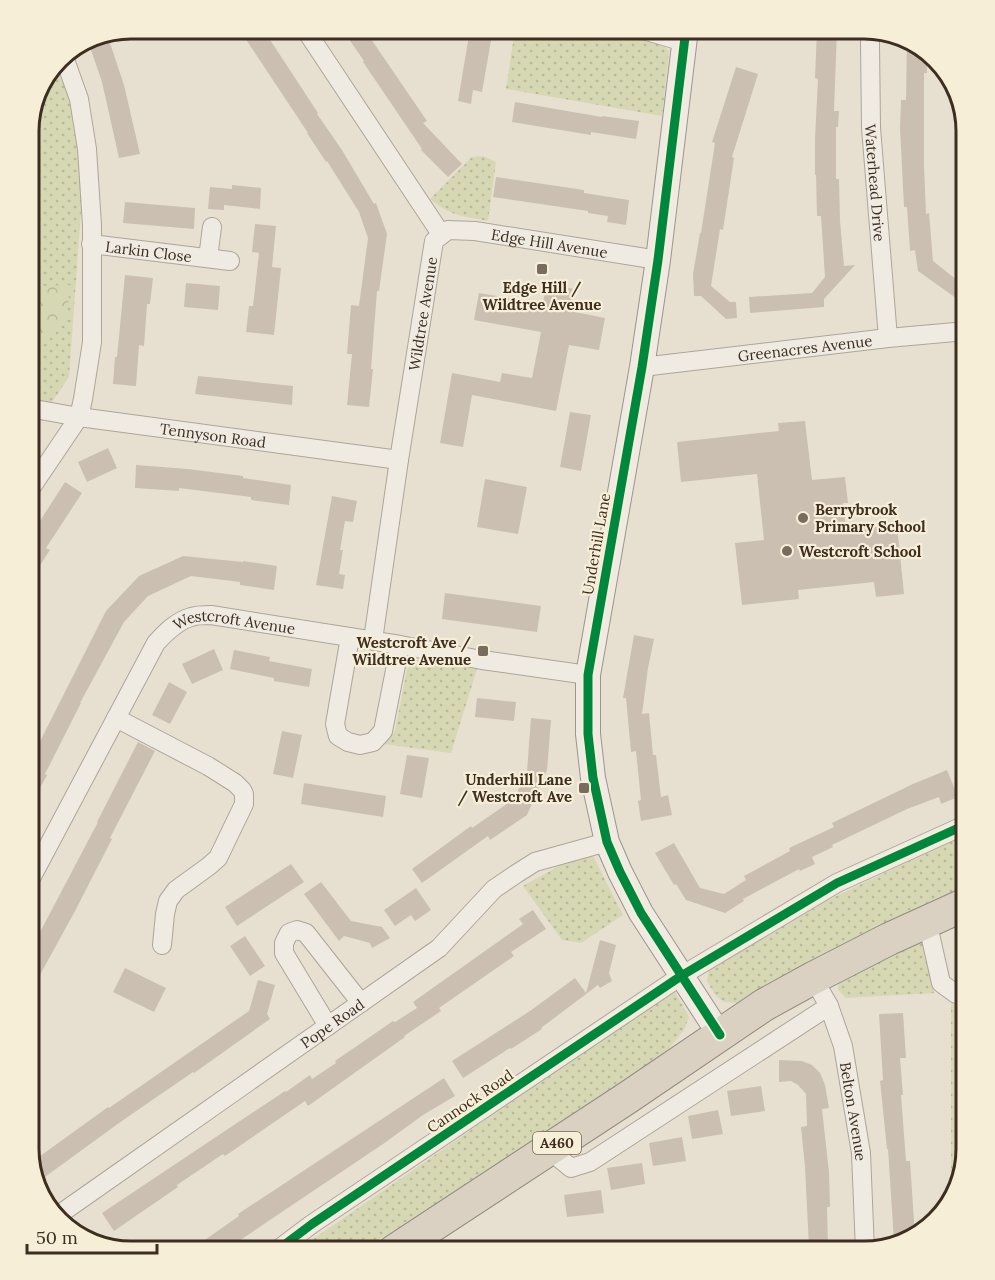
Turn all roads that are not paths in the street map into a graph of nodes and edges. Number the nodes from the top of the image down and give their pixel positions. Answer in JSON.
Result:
{"nodes":[{"id":1,"x":312,"y":39,"type":"edge"},
{"id":2,"x":685,"y":39,"type":"edge"},
{"id":3,"x":870,"y":39,"type":"edge"},
{"id":4,"x":67,"y":65,"type":"edge"},
{"id":5,"x":212,"y":227,"type":"dead end"},
{"id":6,"x":441,"y":234,"type":"junction"},
{"id":7,"x":91,"y":244,"type":"junction"},
{"id":8,"x":208,"y":258,"type":"junction"},
{"id":9,"x":658,"y":260,"type":"junction"},
{"id":10,"x":230,"y":261,"type":"dead end"},
{"id":11,"x":956,"y":332,"type":"edge"},
{"id":12,"x":888,"y":338,"type":"junction"},
{"id":13,"x":642,"y":367,"type":"junction"},
{"id":14,"x":39,"y":410,"type":"edge"},
{"id":15,"x":79,"y":417,"type":"junction"},
{"id":16,"x":399,"y":460,"type":"junction"},
{"id":17,"x":39,"y":476,"type":"edge"},
{"id":18,"x":350,"y":637,"type":"junction"},
{"id":19,"x":374,"y":640,"type":"junction"},
{"id":20,"x":400,"y":645,"type":"junction"},
{"id":21,"x":588,"y":675,"type":"junction"},
{"id":22,"x":116,"y":718,"type":"junction"},
{"id":23,"x":956,"y":829,"type":"edge"},
{"id":24,"x":607,"y":842,"type":"junction"},
{"id":25,"x":39,"y":862,"type":"edge"},
{"id":26,"x":956,"y":908,"type":"edge"},
{"id":27,"x":927,"y":921,"type":"junction"},
{"id":28,"x":162,"y":945,"type":"dead end"},
{"id":29,"x":681,"y":976,"type":"junction"},
{"id":30,"x":813,"y":978,"type":"junction"},
{"id":31,"x":956,"y":994,"type":"edge"},
{"id":32,"x":360,"y":1003,"type":"junction"},
{"id":33,"x":829,"y":1006,"type":"junction"},
{"id":34,"x":328,"y":1026,"type":"junction"},
{"id":35,"x":720,"y":1035,"type":"junction"},
{"id":36,"x":548,"y":1149,"type":"junction"},
{"id":37,"x":63,"y":1211,"type":"edge"},
{"id":38,"x":290,"y":1241,"type":"edge"},
{"id":39,"x":409,"y":1241,"type":"edge"},
{"id":40,"x":865,"y":1241,"type":"edge"}],
"edges":[{"from":1,"to":6,"type":"street"},
{"from":2,"to":9,"type":"street","name":"Underhill Lane"},
{"from":3,"to":12,"type":"street","name":"Waterhead Drive"},
{"from":4,"to":7,"type":"street"},
{"from":5,"to":8,"type":"street","name":"Larkin Close"},
{"from":6,"to":9,"type":"street","name":"Edge Hill Avenue"},
{"from":6,"to":16,"type":"street","name":"Wildtree Avenue"},
{"from":7,"to":8,"type":"street","name":"Larkin Close"},
{"from":7,"to":15,"type":"street"},
{"from":8,"to":10,"type":"street","name":"Larkin Close"},
{"from":9,"to":13,"type":"street","name":"Underhill Lane"},
{"from":11,"to":12,"type":"street","name":"Greenacres Avenue"},
{"from":12,"to":13,"type":"street","name":"Greenacres Avenue"},
{"from":13,"to":21,"type":"street","name":"Underhill Lane"},
{"from":14,"to":15,"type":"street","name":"Tennyson Road"},
{"from":15,"to":16,"type":"street","name":"Tennyson Road"},
{"from":15,"to":17,"type":"street"},
{"from":16,"to":19,"type":"street","name":"Wildtree Avenue"},
{"from":18,"to":19,"type":"street","name":"Westcroft Avenue"},
{"from":18,"to":20,"type":"street"},
{"from":18,"to":22,"type":"street","name":"Westcroft Avenue"},
{"from":19,"to":20,"type":"street","name":"Westcroft Avenue"},
{"from":20,"to":21,"type":"street","name":"Westcroft Avenue"},
{"from":21,"to":24,"type":"street","name":"Underhill Lane"},
{"from":22,"to":25,"type":"street","name":"Westcroft Avenue"},
{"from":22,"to":28,"type":"street"},
{"from":23,"to":29,"type":"street","name":"Cannock Road"},
{"from":24,"to":29,"type":"street","name":"Underhill Lane"},
{"from":24,"to":32,"type":"street","name":"Pope Road"},
{"from":26,"to":27,"type":"highway","number":"A460"},
{"from":27,"to":30,"type":"highway","number":"A460"},
{"from":27,"to":31,"type":"street"},
{"from":29,"to":35,"type":"street","name":"Underhill Lane"},
{"from":29,"to":38,"type":"street","name":"Cannock Road"},
{"from":30,"to":33,"type":"street","name":"Belton Avenue"},
{"from":30,"to":35,"type":"highway","number":"A460"},
{"from":32,"to":34,"type":"street","name":"Pope Road"},
{"from":32,"to":34,"type":"street"},
{"from":33,"to":36,"type":"street"},
{"from":33,"to":40,"type":"street","name":"Belton Avenue"},
{"from":34,"to":37,"type":"street","name":"Pope Road"},
{"from":35,"to":36,"type":"highway","number":"A460"},
{"from":36,"to":39,"type":"highway","number":"A460"}]}
